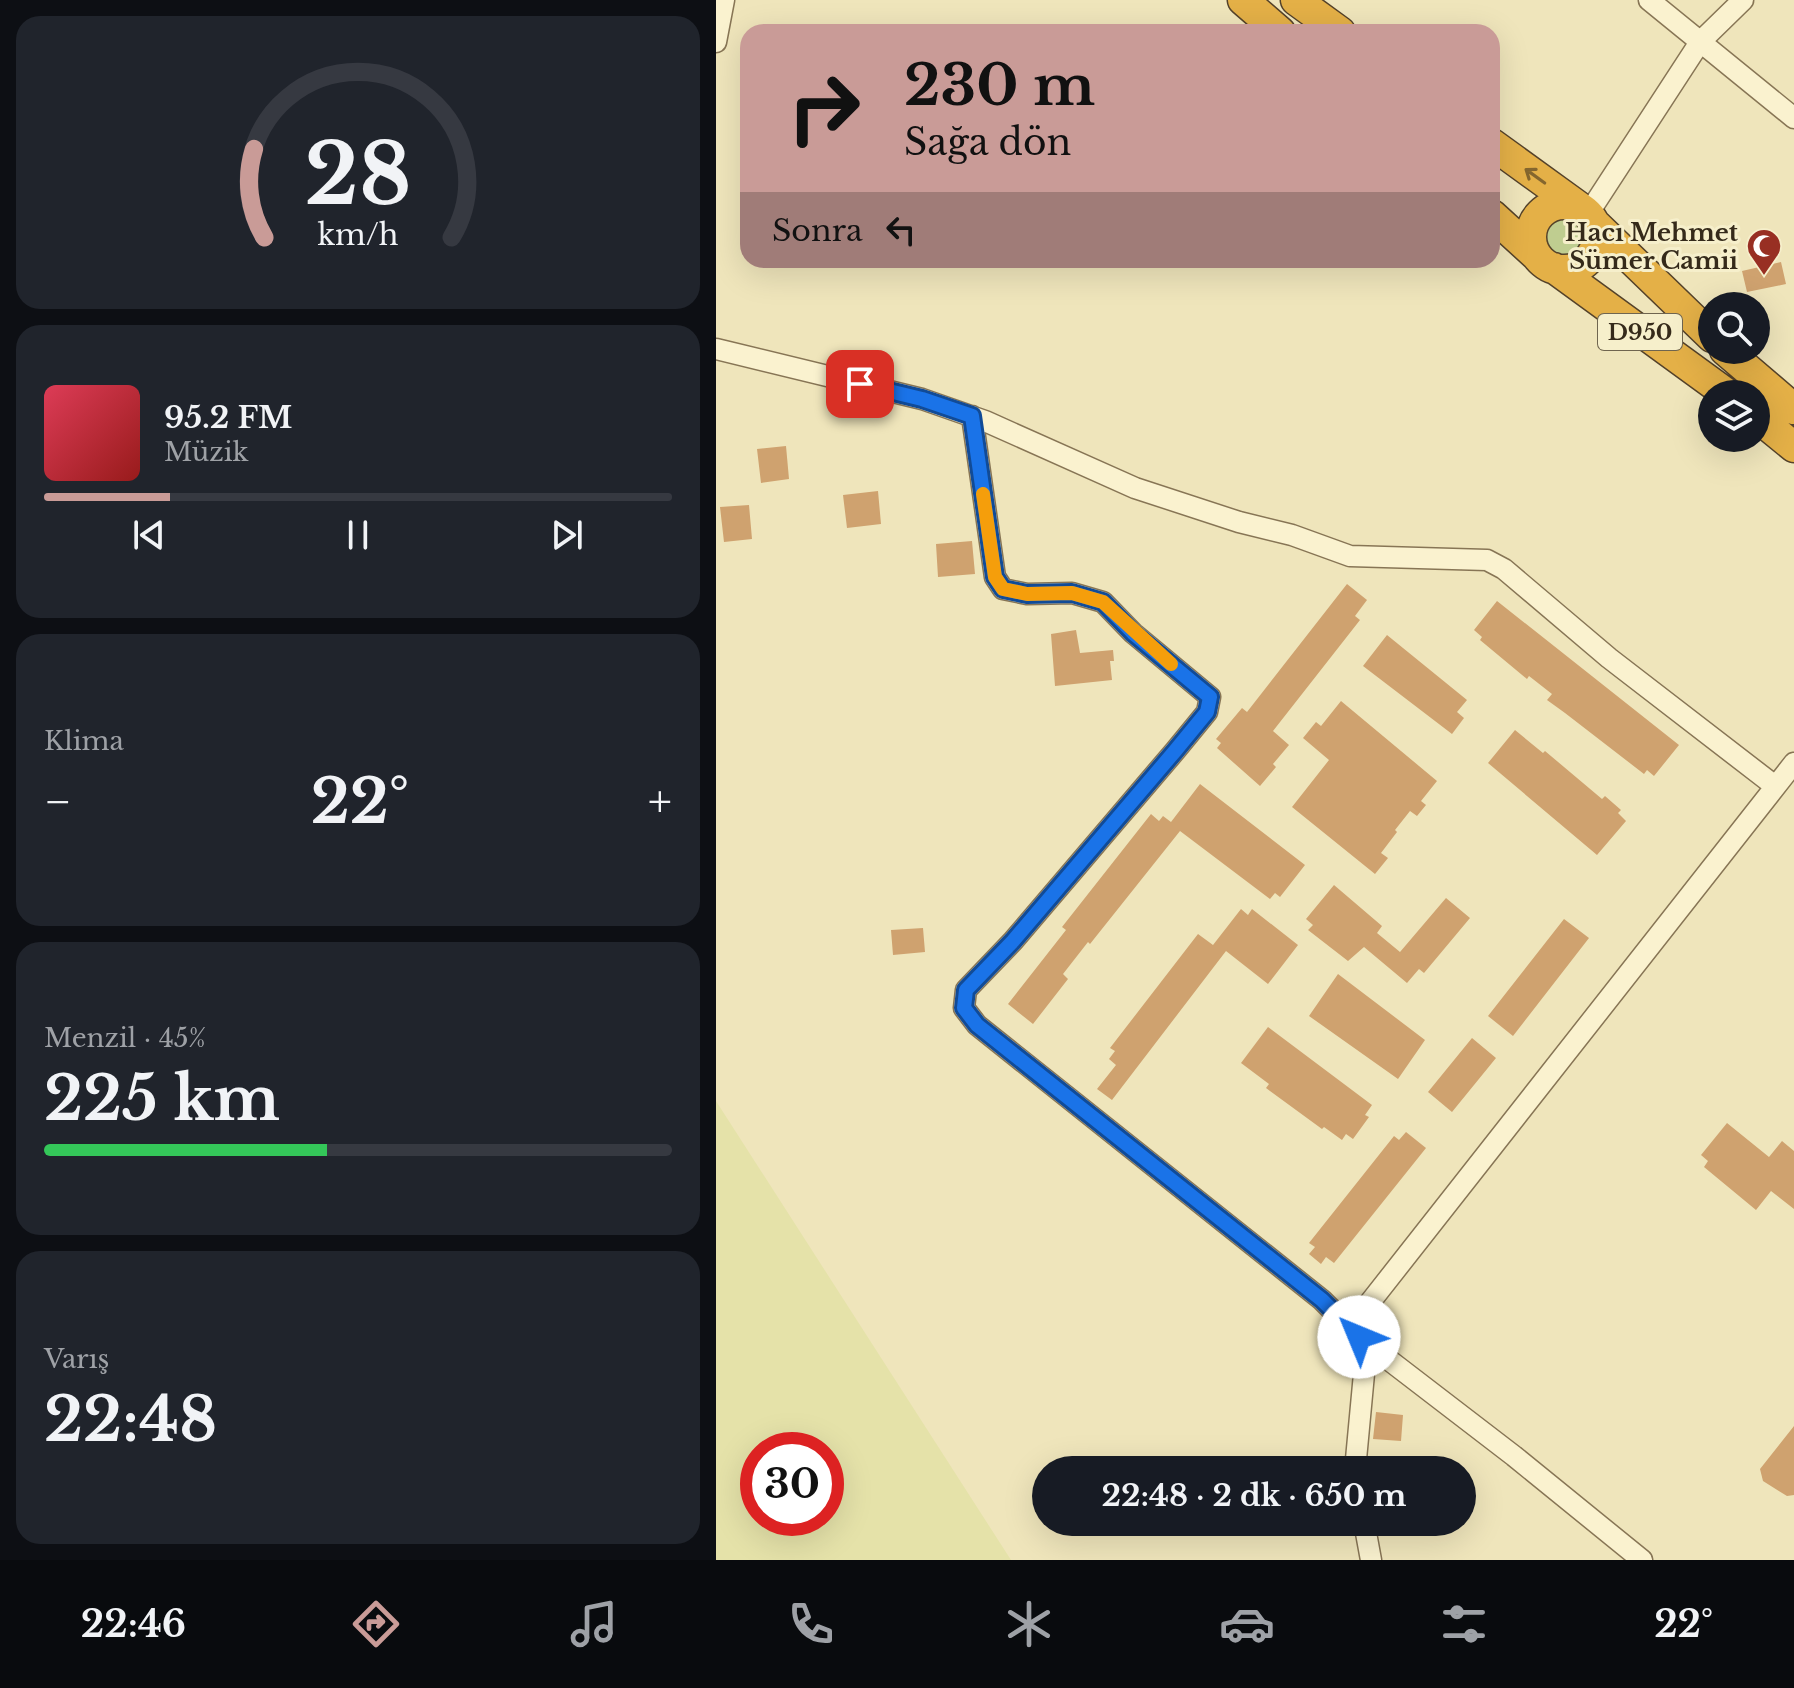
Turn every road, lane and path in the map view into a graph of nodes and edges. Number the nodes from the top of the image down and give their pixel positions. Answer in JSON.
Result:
{"nodes":[{"id":1,"x":1243,"y":0,"type":"edge"},
{"id":2,"x":1296,"y":0,"type":"edge"},
{"id":3,"x":1649,"y":0,"type":"edge"},
{"id":4,"x":1743,"y":0,"type":"edge"},
{"id":5,"x":720,"y":9,"type":"edge"},
{"id":6,"x":1271,"y":24,"type":"edge"},
{"id":7,"x":1329,"y":24,"type":"edge"},
{"id":8,"x":716,"y":42,"type":"edge"},
{"id":9,"x":1700,"y":42,"type":"junction"},
{"id":10,"x":1794,"y":118,"type":"edge"},
{"id":11,"x":1500,"y":150,"type":"edge"},
{"id":12,"x":1587,"y":215,"type":"junction"},
{"id":13,"x":1500,"y":222,"type":"edge"},
{"id":14,"x":1546,"y":262,"type":"junction"},
{"id":15,"x":1698,"y":323,"type":"edge"},
{"id":16,"x":716,"y":349,"type":"edge"},
{"id":17,"x":1741,"y":364,"type":"edge"},
{"id":18,"x":1708,"y":380,"type":"edge"},
{"id":19,"x":1794,"y":409,"type":"edge"},
{"id":20,"x":972,"y":416,"type":"junction"},
{"id":21,"x":1770,"y":427,"type":"edge"},
{"id":22,"x":1794,"y":447,"type":"edge"},
{"id":23,"x":1794,"y":763,"type":"edge"},
{"id":24,"x":1775,"y":786,"type":"junction"},
{"id":25,"x":1359,"y":1337,"type":"junction"},
{"id":26,"x":1356,"y":1456,"type":"edge"},
{"id":27,"x":1367,"y":1536,"type":"edge"},
{"id":28,"x":1371,"y":1560,"type":"edge"},
{"id":29,"x":1642,"y":1560,"type":"edge"}],
"edges":[{"from":1,"to":6,"type":"highway"},
{"from":2,"to":7,"type":"highway"},
{"from":3,"to":9,"type":"street"},
{"from":4,"to":9,"type":"street"},
{"from":5,"to":8,"type":"street"},
{"from":9,"to":10,"type":"street"},
{"from":9,"to":12,"type":"street"},
{"from":12,"to":11,"type":"highway","number":"D950","one_way":true},
{"from":12,"to":14,"type":"highway"},
{"from":12,"to":14,"type":"highway"},
{"from":12,"to":15,"type":"highway","number":"D950"},
{"from":13,"to":14,"type":"highway","number":"D950"},
{"from":14,"to":18,"type":"highway","number":"D950"},
{"from":16,"to":20,"type":"street"},
{"from":17,"to":19,"type":"highway"},
{"from":20,"to":24,"type":"street"},
{"from":20,"to":25,"type":"street"},
{"from":21,"to":22,"type":"highway"},
{"from":23,"to":24,"type":"street"},
{"from":24,"to":25,"type":"street"},
{"from":25,"to":26,"type":"street"},
{"from":25,"to":29,"type":"street"},
{"from":27,"to":28,"type":"street"}]}
